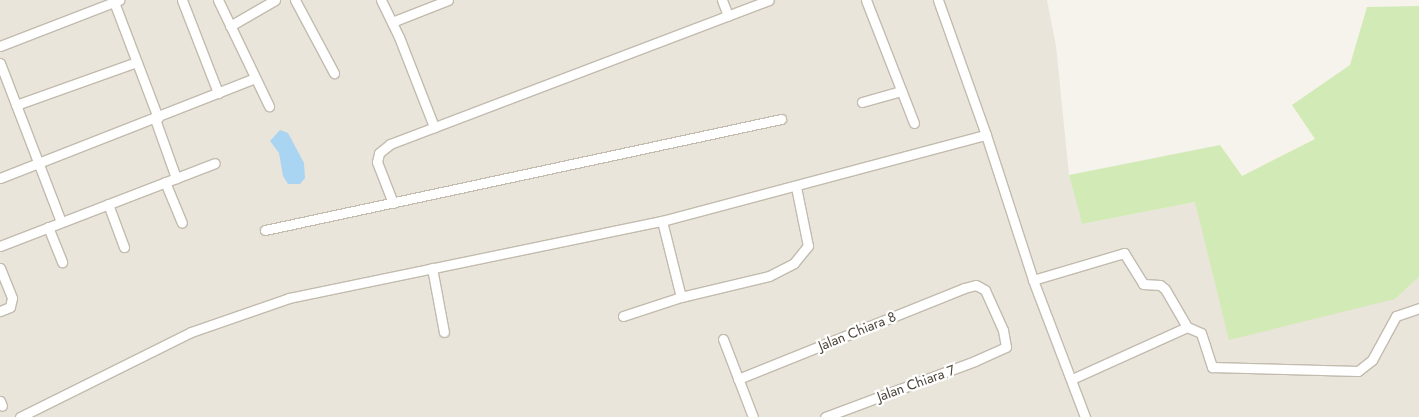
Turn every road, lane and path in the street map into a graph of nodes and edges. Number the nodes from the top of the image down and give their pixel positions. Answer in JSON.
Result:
{"nodes":[{"id":1,"x":182,"y":0,"type":"edge"},
{"id":2,"x":218,"y":0,"type":"edge"},
{"id":3,"x":275,"y":0,"type":"edge"},
{"id":4,"x":295,"y":0,"type":"edge"},
{"id":5,"x":381,"y":0,"type":"edge"},
{"id":6,"x":448,"y":0,"type":"edge"},
{"id":7,"x":722,"y":0,"type":"edge"},
{"id":8,"x":770,"y":0,"type":"edge"},
{"id":9,"x":866,"y":0,"type":"edge"},
{"id":10,"x":938,"y":0,"type":"edge"},
{"id":11,"x":117,"y":1,"type":"edge"},
{"id":12,"x":728,"y":16,"type":"junction"},
{"id":13,"x":392,"y":22,"type":"junction"},
{"id":14,"x":230,"y":26,"type":"junction"},
{"id":15,"x":0,"y":46,"type":"edge"},
{"id":16,"x":137,"y":62,"type":"junction"},
{"id":17,"x":0,"y":63,"type":"edge"},
{"id":18,"x":334,"y":73,"type":"dead end"},
{"id":19,"x":255,"y":78,"type":"junction"},
{"id":20,"x":901,"y":91,"type":"junction"},
{"id":21,"x":218,"y":93,"type":"junction"},
{"id":22,"x":862,"y":102,"type":"dead end"},
{"id":23,"x":16,"y":105,"type":"junction"},
{"id":24,"x":269,"y":106,"type":"dead end"},
{"id":25,"x":156,"y":118,"type":"junction"},
{"id":26,"x":781,"y":119,"type":"dead end"},
{"id":27,"x":914,"y":123,"type":"dead end"},
{"id":28,"x":434,"y":127,"type":"junction"},
{"id":29,"x":986,"y":135,"type":"junction"},
{"id":30,"x":215,"y":163,"type":"dead end"},
{"id":31,"x":39,"y":164,"type":"junction"},
{"id":32,"x":0,"y":178,"type":"edge"},
{"id":33,"x":176,"y":178,"type":"junction"},
{"id":34,"x":165,"y":182,"type":"junction"},
{"id":35,"x":796,"y":187,"type":"junction"},
{"id":36,"x":392,"y":203,"type":"junction"},
{"id":37,"x":108,"y":204,"type":"junction"},
{"id":38,"x":662,"y":221,"type":"junction"},
{"id":39,"x":61,"y":222,"type":"junction"},
{"id":40,"x":182,"y":224,"type":"dead end"},
{"id":41,"x":48,"y":227,"type":"junction"},
{"id":42,"x":265,"y":230,"type":"dead end"},
{"id":43,"x":0,"y":246,"type":"edge"},
{"id":44,"x":124,"y":247,"type":"dead end"},
{"id":45,"x":62,"y":262,"type":"dead end"},
{"id":46,"x":0,"y":268,"type":"edge"},
{"id":47,"x":432,"y":268,"type":"junction"},
{"id":48,"x":1033,"y":280,"type":"junction"},
{"id":49,"x":976,"y":285,"type":"joint"},
{"id":50,"x":680,"y":297,"type":"junction"},
{"id":51,"x":1419,"y":308,"type":"edge"},
{"id":52,"x":0,"y":311,"type":"edge"},
{"id":53,"x":622,"y":316,"type":"dead end"},
{"id":54,"x":1187,"y":327,"type":"junction"},
{"id":55,"x":444,"y":332,"type":"dead end"},
{"id":56,"x":723,"y":340,"type":"dead end"},
{"id":57,"x":738,"y":378,"type":"junction"},
{"id":58,"x":1072,"y":379,"type":"junction"},
{"id":59,"x":20,"y":417,"type":"edge"},
{"id":60,"x":753,"y":417,"type":"edge"},
{"id":61,"x":825,"y":417,"type":"edge"},
{"id":62,"x":1085,"y":417,"type":"edge"}],
"edges":[{"from":1,"to":21,"type":"street"},
{"from":2,"to":14,"type":"street"},
{"from":3,"to":14,"type":"street"},
{"from":4,"to":18,"type":"street"},
{"from":5,"to":13,"type":"street"},
{"from":6,"to":13,"type":"street"},
{"from":7,"to":12,"type":"street"},
{"from":8,"to":12,"type":"street"},
{"from":9,"to":20,"type":"street"},
{"from":10,"to":29,"type":"street"},
{"from":11,"to":15,"type":"street"},
{"from":11,"to":16,"type":"street"},
{"from":12,"to":28,"type":"street"},
{"from":13,"to":28,"type":"street"},
{"from":14,"to":19,"type":"street"},
{"from":16,"to":23,"type":"street"},
{"from":16,"to":25,"type":"street"},
{"from":17,"to":23,"type":"street"},
{"from":19,"to":21,"type":"street"},
{"from":19,"to":24,"type":"street"},
{"from":20,"to":22,"type":"street"},
{"from":20,"to":27,"type":"street"},
{"from":21,"to":25,"type":"street"},
{"from":23,"to":31,"type":"street"},
{"from":25,"to":31,"type":"street"},
{"from":25,"to":33,"type":"street"},
{"from":26,"to":36,"type":"street"},
{"from":28,"to":36,"type":"street"},
{"from":29,"to":35,"type":"street"},
{"from":29,"to":48,"type":"street"},
{"from":30,"to":33,"type":"street"},
{"from":31,"to":32,"type":"street"},
{"from":31,"to":39,"type":"street"},
{"from":33,"to":34,"type":"street"},
{"from":34,"to":37,"type":"street"},
{"from":34,"to":40,"type":"street"},
{"from":35,"to":38,"type":"street"},
{"from":35,"to":50,"type":"street"},
{"from":36,"to":42,"type":"street"},
{"from":37,"to":39,"type":"street"},
{"from":37,"to":44,"type":"street"},
{"from":38,"to":47,"type":"street"},
{"from":38,"to":50,"type":"street"},
{"from":39,"to":41,"type":"street"},
{"from":41,"to":43,"type":"street"},
{"from":41,"to":45,"type":"street"},
{"from":46,"to":52,"type":"street"},
{"from":47,"to":55,"type":"street"},
{"from":47,"to":59,"type":"street"},
{"from":48,"to":54,"type":"street"},
{"from":48,"to":58,"type":"street"},
{"from":49,"to":57,"type":"street","name":"Jalan Chiara 8"},
{"from":49,"to":61,"type":"street","name":"Jalan Chiara 7"},
{"from":50,"to":53,"type":"street"},
{"from":51,"to":54,"type":"street"},
{"from":54,"to":58,"type":"street"},
{"from":56,"to":57,"type":"street"},
{"from":57,"to":60,"type":"street"},
{"from":58,"to":62,"type":"street"}]}
